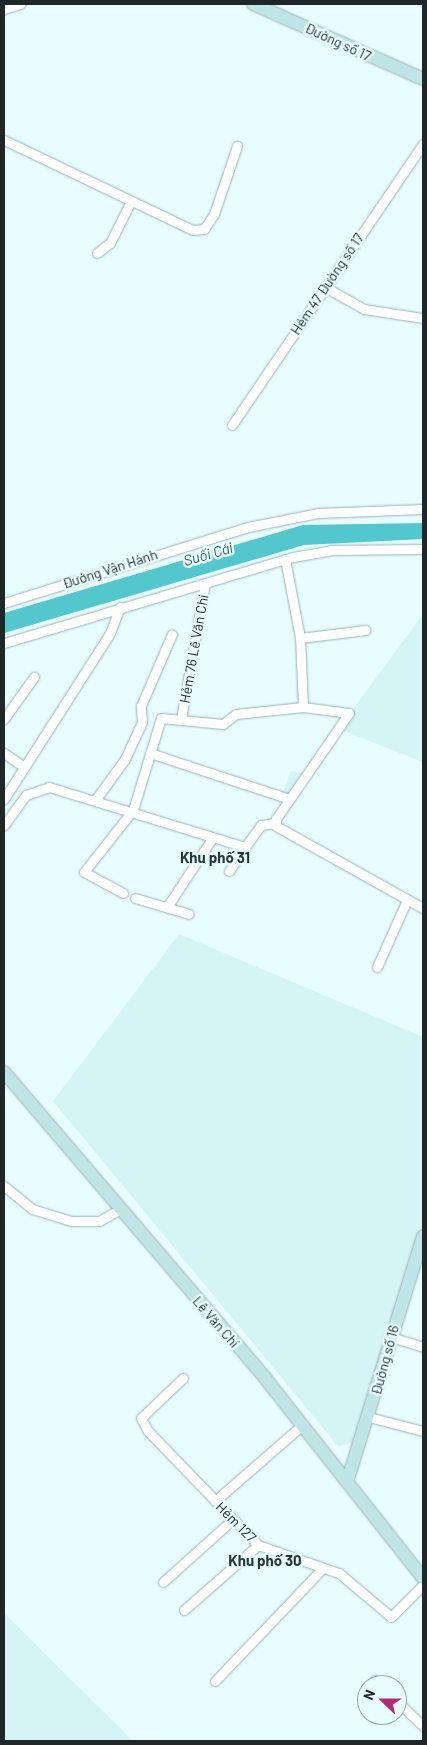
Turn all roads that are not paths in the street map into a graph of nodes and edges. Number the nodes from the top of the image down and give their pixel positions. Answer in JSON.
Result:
{"nodes":[{"id":1,"x":20,"y":4,"type":"edge"},
{"id":2,"x":252,"y":4,"type":"edge"},
{"id":3,"x":4,"y":10,"type":"edge"},
{"id":4,"x":423,"y":79,"type":"edge"},
{"id":5,"x":4,"y":140,"type":"edge"},
{"id":6,"x":423,"y":144,"type":"edge"},
{"id":7,"x":237,"y":146,"type":"dead end"},
{"id":8,"x":131,"y":201,"type":"junction"},
{"id":9,"x":97,"y":253,"type":"dead end"},
{"id":10,"x":325,"y":286,"type":"junction"},
{"id":11,"x":423,"y":318,"type":"edge"},
{"id":12,"x":232,"y":425,"type":"dead end"},
{"id":13,"x":423,"y":509,"type":"edge"},
{"id":14,"x":423,"y":549,"type":"edge"},
{"id":15,"x":285,"y":559,"type":"junction"},
{"id":16,"x":205,"y":583,"type":"junction"},
{"id":17,"x":4,"y":603,"type":"edge"},
{"id":18,"x":120,"y":608,"type":"junction"},
{"id":19,"x":366,"y":630,"type":"dead end"},
{"id":20,"x":172,"y":634,"type":"dead end"},
{"id":21,"x":300,"y":638,"type":"junction"},
{"id":22,"x":4,"y":643,"type":"edge"},
{"id":23,"x":34,"y":677,"type":"dead end"},
{"id":24,"x":303,"y":707,"type":"junction"},
{"id":25,"x":4,"y":719,"type":"edge"},
{"id":26,"x":181,"y":719,"type":"junction"},
{"id":27,"x":4,"y":753,"type":"edge"},
{"id":28,"x":150,"y":753,"type":"junction"},
{"id":29,"x":24,"y":767,"type":"junction"},
{"id":30,"x":4,"y":799,"type":"edge"},
{"id":31,"x":96,"y":799,"type":"junction"},
{"id":32,"x":290,"y":799,"type":"junction"},
{"id":33,"x":133,"y":810,"type":"junction"},
{"id":34,"x":275,"y":823,"type":"junction"},
{"id":35,"x":4,"y":825,"type":"edge"},
{"id":36,"x":212,"y":840,"type":"junction"},
{"id":37,"x":245,"y":847,"type":"junction"},
{"id":38,"x":228,"y":871,"type":"dead end"},
{"id":39,"x":122,"y":893,"type":"dead end"},
{"id":40,"x":135,"y":898,"type":"dead end"},
{"id":41,"x":407,"y":900,"type":"junction"},
{"id":42,"x":167,"y":907,"type":"junction"},
{"id":43,"x":423,"y":908,"type":"edge"},
{"id":44,"x":188,"y":914,"type":"dead end"},
{"id":45,"x":377,"y":967,"type":"dead end"},
{"id":46,"x":4,"y":1072,"type":"edge"},
{"id":47,"x":4,"y":1186,"type":"edge"},
{"id":48,"x":122,"y":1208,"type":"junction"},
{"id":49,"x":423,"y":1237,"type":"edge"},
{"id":50,"x":420,"y":1256,"type":"edge"},
{"id":51,"x":391,"y":1337,"type":"junction"},
{"id":52,"x":423,"y":1347,"type":"edge"},
{"id":53,"x":183,"y":1378,"type":"dead end"},
{"id":54,"x":369,"y":1417,"type":"junction"},
{"id":55,"x":302,"y":1425,"type":"junction"},
{"id":56,"x":423,"y":1430,"type":"edge"},
{"id":57,"x":347,"y":1482,"type":"junction"},
{"id":58,"x":215,"y":1501,"type":"junction"},
{"id":59,"x":232,"y":1520,"type":"junction"},
{"id":60,"x":258,"y":1545,"type":"junction"},
{"id":61,"x":323,"y":1568,"type":"junction"},
{"id":62,"x":423,"y":1578,"type":"edge"},
{"id":63,"x":163,"y":1582,"type":"dead end"},
{"id":64,"x":423,"y":1585,"type":"edge"},
{"id":65,"x":184,"y":1610,"type":"dead end"},
{"id":66,"x":215,"y":1680,"type":"dead end"},
{"id":67,"x":407,"y":1710,"type":"edge"},
{"id":68,"x":423,"y":1726,"type":"edge"}],
"edges":[{"from":1,"to":3,"type":"street"},
{"from":2,"to":4,"type":"main road","name":"Đường số 17"},
{"from":5,"to":8,"type":"street"},
{"from":6,"to":10,"type":"street","name":"Hẻm 47 Đường số 17"},
{"from":7,"to":8,"type":"street"},
{"from":8,"to":9,"type":"street"},
{"from":10,"to":11,"type":"street"},
{"from":10,"to":12,"type":"street","name":"Hẻm 47 Đường số 17"},
{"from":13,"to":17,"type":"street","name":"Đường Vận Hành"},
{"from":14,"to":15,"type":"street"},
{"from":15,"to":16,"type":"street"},
{"from":15,"to":21,"type":"street"},
{"from":16,"to":18,"type":"street"},
{"from":16,"to":26,"type":"street","name":"Hẻm 76 Lê Văn Chí"},
{"from":18,"to":22,"type":"street"},
{"from":18,"to":29,"type":"street"},
{"from":19,"to":21,"type":"street"},
{"from":20,"to":31,"type":"street"},
{"from":21,"to":24,"type":"street"},
{"from":23,"to":25,"type":"street"},
{"from":24,"to":26,"type":"street"},
{"from":24,"to":32,"type":"street"},
{"from":26,"to":28,"type":"street","name":"Hẻm 76 Lê Văn Chí"},
{"from":27,"to":29,"type":"street"},
{"from":28,"to":32,"type":"street"},
{"from":28,"to":33,"type":"street","name":"Hẻm 76 Lê Văn Chí"},
{"from":29,"to":30,"type":"street"},
{"from":31,"to":33,"type":"street"},
{"from":31,"to":35,"type":"street"},
{"from":32,"to":34,"type":"street"},
{"from":33,"to":36,"type":"street"},
{"from":33,"to":39,"type":"street"},
{"from":34,"to":37,"type":"street"},
{"from":34,"to":41,"type":"street"},
{"from":36,"to":37,"type":"street"},
{"from":36,"to":42,"type":"street"},
{"from":37,"to":38,"type":"street"},
{"from":40,"to":42,"type":"street"},
{"from":41,"to":43,"type":"street"},
{"from":41,"to":45,"type":"street"},
{"from":42,"to":44,"type":"street"},
{"from":46,"to":48,"type":"main road","name":"Lê Văn Chí"},
{"from":47,"to":48,"type":"street"},
{"from":48,"to":55,"type":"main road","name":"Lê Văn Chí"},
{"from":49,"to":50,"type":"main road","name":"Đường số 16"},
{"from":50,"to":51,"type":"main road","name":"Đường số 16"},
{"from":51,"to":52,"type":"street"},
{"from":51,"to":54,"type":"main road","name":"Đường số 16"},
{"from":53,"to":58,"type":"street","name":"Hẻm 127"},
{"from":54,"to":56,"type":"street"},
{"from":54,"to":57,"type":"main road","name":"Đường số 16"},
{"from":55,"to":57,"type":"main road","name":"Lê Văn Chí"},
{"from":55,"to":58,"type":"street"},
{"from":57,"to":62,"type":"main road","name":"Lê Văn Chí"},
{"from":58,"to":59,"type":"street","name":"Hẻm 127"},
{"from":59,"to":60,"type":"street","name":"Hẻm 127"},
{"from":59,"to":63,"type":"street"},
{"from":60,"to":61,"type":"street","name":"Hẻm 127"},
{"from":60,"to":65,"type":"street"},
{"from":61,"to":64,"type":"street","name":"Hẻm 127"},
{"from":61,"to":66,"type":"street"},
{"from":67,"to":68,"type":"street"}]}
